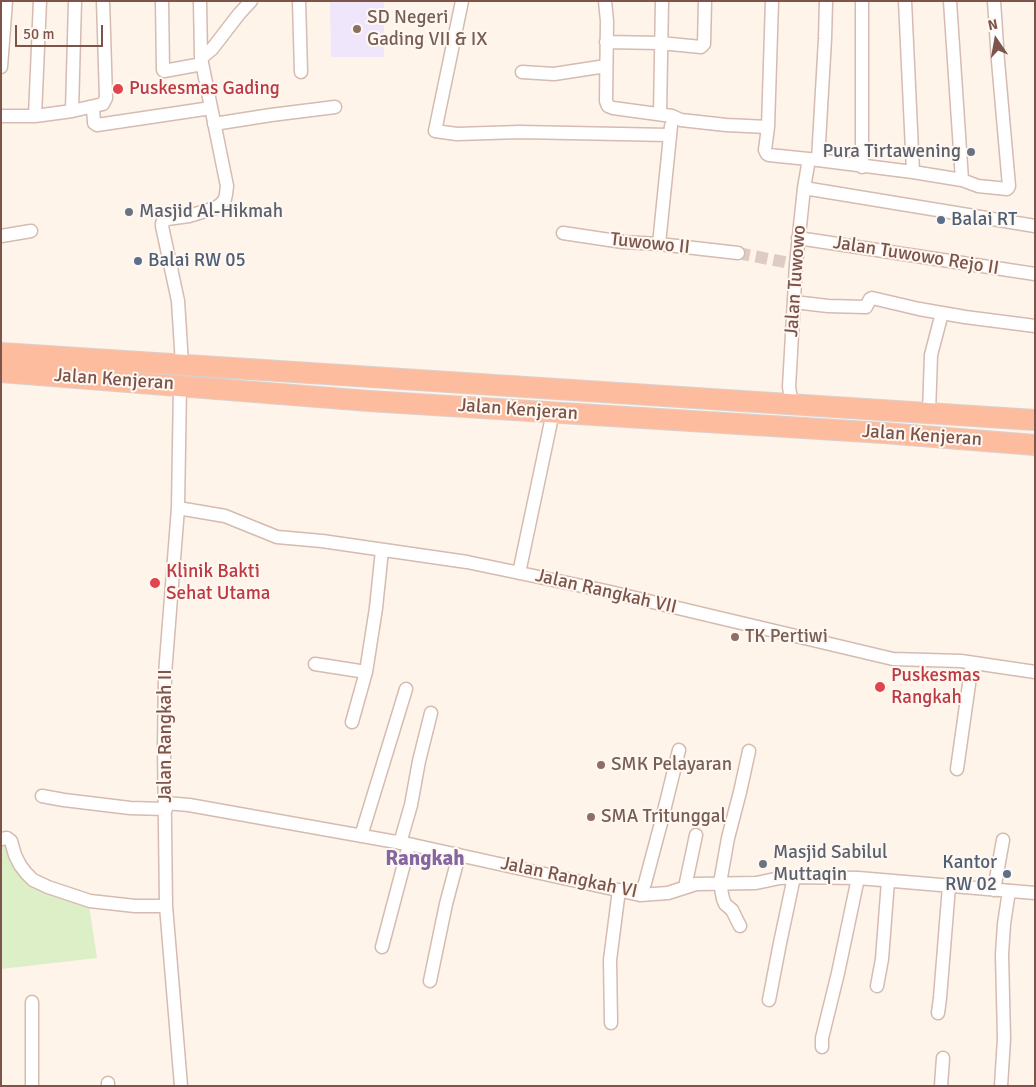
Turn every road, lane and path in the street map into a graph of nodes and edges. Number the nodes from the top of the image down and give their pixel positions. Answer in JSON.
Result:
{"nodes":[{"id":1,"x":6,"y":1,"type":"edge"},
{"id":2,"x":40,"y":1,"type":"edge"},
{"id":3,"x":76,"y":1,"type":"edge"},
{"id":4,"x":104,"y":1,"type":"edge"},
{"id":5,"x":162,"y":1,"type":"edge"},
{"id":6,"x":200,"y":1,"type":"edge"},
{"id":7,"x":251,"y":1,"type":"edge"},
{"id":8,"x":298,"y":1,"type":"edge"},
{"id":9,"x":462,"y":1,"type":"edge"},
{"id":10,"x":604,"y":1,"type":"edge"},
{"id":11,"x":662,"y":1,"type":"edge"},
{"id":12,"x":705,"y":1,"type":"edge"},
{"id":13,"x":772,"y":1,"type":"edge"},
{"id":14,"x":826,"y":1,"type":"edge"},
{"id":15,"x":862,"y":1,"type":"edge"},
{"id":16,"x":905,"y":1,"type":"edge"},
{"id":17,"x":950,"y":1,"type":"edge"},
{"id":18,"x":994,"y":1,"type":"edge"},
{"id":19,"x":606,"y":42,"type":"junction"},
{"id":20,"x":660,"y":43,"type":"junction"},
{"id":21,"x":201,"y":61,"type":"junction"},
{"id":22,"x":1,"y":66,"type":"edge"},
{"id":23,"x":606,"y":66,"type":"junction"},
{"id":24,"x":301,"y":72,"type":"dead end"},
{"id":25,"x":522,"y":72,"type":"dead end"},
{"id":26,"x":93,"y":106,"type":"junction"},
{"id":27,"x":335,"y":107,"type":"dead end"},
{"id":28,"x":211,"y":108,"type":"junction"},
{"id":29,"x":72,"y":111,"type":"junction"},
{"id":30,"x":666,"y":115,"type":"junction"},
{"id":31,"x":1,"y":116,"type":"edge"},
{"id":32,"x":35,"y":116,"type":"junction"},
{"id":33,"x":214,"y":124,"type":"junction"},
{"id":34,"x":768,"y":127,"type":"junction"},
{"id":35,"x":669,"y":135,"type":"junction"},
{"id":36,"x":815,"y":158,"type":"junction"},
{"id":37,"x":862,"y":166,"type":"junction"},
{"id":38,"x":913,"y":172,"type":"junction"},
{"id":39,"x":962,"y":180,"type":"junction"},
{"id":40,"x":804,"y":188,"type":"junction"},
{"id":41,"x":1035,"y":226,"type":"edge"},
{"id":42,"x":31,"y":231,"type":"dead end"},
{"id":43,"x":563,"y":233,"type":"dead end"},
{"id":44,"x":1,"y":236,"type":"edge"},
{"id":45,"x":798,"y":238,"type":"junction"},
{"id":46,"x":659,"y":244,"type":"junction"},
{"id":47,"x":738,"y":253,"type":"tunnel mouth"},
{"id":48,"x":1035,"y":274,"type":"edge"},
{"id":49,"x":794,"y":302,"type":"junction"},
{"id":50,"x":942,"y":312,"type":"junction"},
{"id":51,"x":1035,"y":326,"type":"edge"},
{"id":52,"x":1,"y":353,"type":"edge"},
{"id":53,"x":182,"y":364,"type":"junction"},
{"id":54,"x":1,"y":372,"type":"edge"},
{"id":55,"x":180,"y":385,"type":"junction"},
{"id":56,"x":792,"y":404,"type":"junction"},
{"id":57,"x":553,"y":412,"type":"junction"},
{"id":58,"x":929,"y":413,"type":"junction"},
{"id":59,"x":1035,"y":420,"type":"edge"},
{"id":60,"x":1035,"y":444,"type":"edge"},
{"id":61,"x":178,"y":508,"type":"junction"},
{"id":62,"x":382,"y":550,"type":"junction"},
{"id":63,"x":519,"y":573,"type":"junction"},
{"id":64,"x":972,"y":663,"type":"junction"},
{"id":65,"x":315,"y":664,"type":"dead end"},
{"id":66,"x":366,"y":672,"type":"junction"},
{"id":67,"x":1035,"y":672,"type":"edge"},
{"id":68,"x":406,"y":689,"type":"dead end"},
{"id":69,"x":431,"y":713,"type":"dead end"},
{"id":70,"x":352,"y":722,"type":"dead end"},
{"id":71,"x":679,"y":750,"type":"dead end"},
{"id":72,"x":749,"y":751,"type":"dead end"},
{"id":73,"x":957,"y":769,"type":"dead end"},
{"id":74,"x":42,"y":796,"type":"dead end"},
{"id":75,"x":166,"y":806,"type":"junction"},
{"id":76,"x":696,"y":835,"type":"dead end"},
{"id":77,"x":361,"y":836,"type":"junction"},
{"id":78,"x":1,"y":839,"type":"edge"},
{"id":79,"x":1003,"y":840,"type":"dead end"},
{"id":80,"x":404,"y":844,"type":"junction"},
{"id":81,"x":459,"y":855,"type":"junction"},
{"id":82,"x":794,"y":878,"type":"junction"},
{"id":83,"x":858,"y":878,"type":"junction"},
{"id":84,"x":888,"y":881,"type":"junction"},
{"id":85,"x":720,"y":883,"type":"junction"},
{"id":86,"x":949,"y":886,"type":"junction"},
{"id":87,"x":685,"y":888,"type":"junction"},
{"id":88,"x":620,"y":890,"type":"junction"},
{"id":89,"x":994,"y":890,"type":"junction"},
{"id":90,"x":1009,"y":891,"type":"junction"},
{"id":91,"x":1035,"y":893,"type":"edge"},
{"id":92,"x":640,"y":895,"type":"junction"},
{"id":93,"x":166,"y":906,"type":"junction"},
{"id":94,"x":740,"y":926,"type":"dead end"},
{"id":95,"x":382,"y":947,"type":"dead end"},
{"id":96,"x":430,"y":981,"type":"dead end"},
{"id":97,"x":878,"y":986,"type":"dead end"},
{"id":98,"x":769,"y":1000,"type":"dead end"},
{"id":99,"x":32,"y":1002,"type":"dead end"},
{"id":100,"x":938,"y":1013,"type":"dead end"},
{"id":101,"x":610,"y":1023,"type":"dead end"},
{"id":102,"x":822,"y":1047,"type":"dead end"},
{"id":103,"x":943,"y":1058,"type":"dead end"},
{"id":104,"x":32,"y":1086,"type":"edge"},
{"id":105,"x":181,"y":1086,"type":"edge"},
{"id":106,"x":941,"y":1086,"type":"edge"},
{"id":107,"x":1001,"y":1086,"type":"edge"}],
"edges":[{"from":1,"to":22,"type":"street"},
{"from":2,"to":32,"type":"street"},
{"from":3,"to":29,"type":"street"},
{"from":4,"to":26,"type":"street"},
{"from":5,"to":21,"type":"street"},
{"from":6,"to":21,"type":"street"},
{"from":7,"to":21,"type":"street"},
{"from":8,"to":24,"type":"street"},
{"from":9,"to":35,"type":"street"},
{"from":10,"to":19,"type":"street"},
{"from":11,"to":20,"type":"street"},
{"from":12,"to":20,"type":"street"},
{"from":13,"to":34,"type":"street"},
{"from":14,"to":36,"type":"street","name":"Jalan Tuwowo"},
{"from":15,"to":37,"type":"street"},
{"from":16,"to":38,"type":"street"},
{"from":17,"to":39,"type":"street"},
{"from":18,"to":39,"type":"street"},
{"from":19,"to":20,"type":"street"},
{"from":19,"to":23,"type":"street"},
{"from":20,"to":30,"type":"street"},
{"from":21,"to":28,"type":"street"},
{"from":23,"to":25,"type":"street"},
{"from":23,"to":30,"type":"street"},
{"from":26,"to":28,"type":"street"},
{"from":26,"to":29,"type":"street"},
{"from":27,"to":33,"type":"street"},
{"from":28,"to":33,"type":"street"},
{"from":29,"to":32,"type":"street"},
{"from":30,"to":34,"type":"street"},
{"from":30,"to":35,"type":"street"},
{"from":31,"to":32,"type":"street"},
{"from":33,"to":53,"type":"street"},
{"from":34,"to":36,"type":"street"},
{"from":35,"to":46,"type":"street"},
{"from":36,"to":37,"type":"street"},
{"from":36,"to":40,"type":"street","name":"Jalan Tuwowo"},
{"from":37,"to":38,"type":"street"},
{"from":38,"to":39,"type":"street"},
{"from":40,"to":41,"type":"street"},
{"from":40,"to":45,"type":"street","name":"Jalan Tuwowo"},
{"from":42,"to":44,"type":"street"},
{"from":43,"to":46,"type":"street","name":"Tuwowo II"},
{"from":45,"to":48,"type":"street","name":"Jalan Tuwowo Rejo II"},
{"from":45,"to":49,"type":"street","name":"Jalan Tuwowo"},
{"from":46,"to":47,"type":"street","name":"Tuwowo II"},
{"from":49,"to":50,"type":"street"},
{"from":49,"to":56,"type":"street","name":"Jalan Tuwowo"},
{"from":50,"to":51,"type":"street"},
{"from":50,"to":58,"type":"street"},
{"from":52,"to":53,"type":"highway","name":"Jalan Kenjeran"},
{"from":53,"to":56,"type":"highway","name":"Jalan Kenjeran"},
{"from":54,"to":55,"type":"highway","name":"Jalan Kenjeran"},
{"from":55,"to":57,"type":"highway","name":"Jalan Kenjeran"},
{"from":55,"to":61,"type":"street","name":"Jalan Rangkah II"},
{"from":56,"to":58,"type":"highway","name":"Jalan Kenjeran"},
{"from":57,"to":60,"type":"highway","name":"Jalan Kenjeran"},
{"from":57,"to":63,"type":"street"},
{"from":58,"to":59,"type":"highway","name":"Jalan Kenjeran"},
{"from":61,"to":62,"type":"street","name":"Jalan Rangkah VII"},
{"from":61,"to":75,"type":"street","name":"Jalan Rangkah II"},
{"from":62,"to":63,"type":"street","name":"Jalan Rangkah VII"},
{"from":62,"to":66,"type":"street"},
{"from":63,"to":64,"type":"street","name":"Jalan Rangkah VII"},
{"from":64,"to":67,"type":"street","name":"Jalan Rangkah VII"},
{"from":64,"to":73,"type":"street"},
{"from":65,"to":66,"type":"street"},
{"from":66,"to":70,"type":"street"},
{"from":68,"to":77,"type":"street"},
{"from":69,"to":80,"type":"street"},
{"from":71,"to":92,"type":"street"},
{"from":72,"to":85,"type":"street"},
{"from":74,"to":75,"type":"street","name":"Jalan Rangkah VI"},
{"from":75,"to":77,"type":"street","name":"Jalan Rangkah VI"},
{"from":75,"to":93,"type":"street","name":"Jalan Rangkah II"},
{"from":76,"to":87,"type":"street"},
{"from":77,"to":80,"type":"street","name":"Jalan Rangkah VI"},
{"from":78,"to":93,"type":"street"},
{"from":79,"to":89,"type":"street"},
{"from":80,"to":81,"type":"street","name":"Jalan Rangkah VI"},
{"from":80,"to":95,"type":"street"},
{"from":81,"to":88,"type":"street","name":"Jalan Rangkah VI"},
{"from":81,"to":96,"type":"street"},
{"from":82,"to":83,"type":"street","name":"Jalan Rangkah VI"},
{"from":82,"to":85,"type":"street","name":"Jalan Rangkah VI"},
{"from":82,"to":98,"type":"street"},
{"from":83,"to":84,"type":"street","name":"Jalan Rangkah VI"},
{"from":83,"to":102,"type":"street"},
{"from":84,"to":86,"type":"street","name":"Jalan Rangkah VI"},
{"from":84,"to":97,"type":"street"},
{"from":85,"to":87,"type":"street","name":"Jalan Rangkah VI"},
{"from":85,"to":94,"type":"street"},
{"from":86,"to":89,"type":"street","name":"Jalan Rangkah VI"},
{"from":86,"to":100,"type":"street"},
{"from":87,"to":92,"type":"street","name":"Jalan Rangkah VI"},
{"from":88,"to":92,"type":"street","name":"Jalan Rangkah VI"},
{"from":88,"to":101,"type":"street"},
{"from":89,"to":90,"type":"street","name":"Jalan Rangkah VI"},
{"from":90,"to":91,"type":"street","name":"Jalan Rangkah VI"},
{"from":90,"to":107,"type":"street"},
{"from":93,"to":105,"type":"street","name":"Jalan Rangkah II"},
{"from":99,"to":104,"type":"street"},
{"from":103,"to":106,"type":"street"}]}
